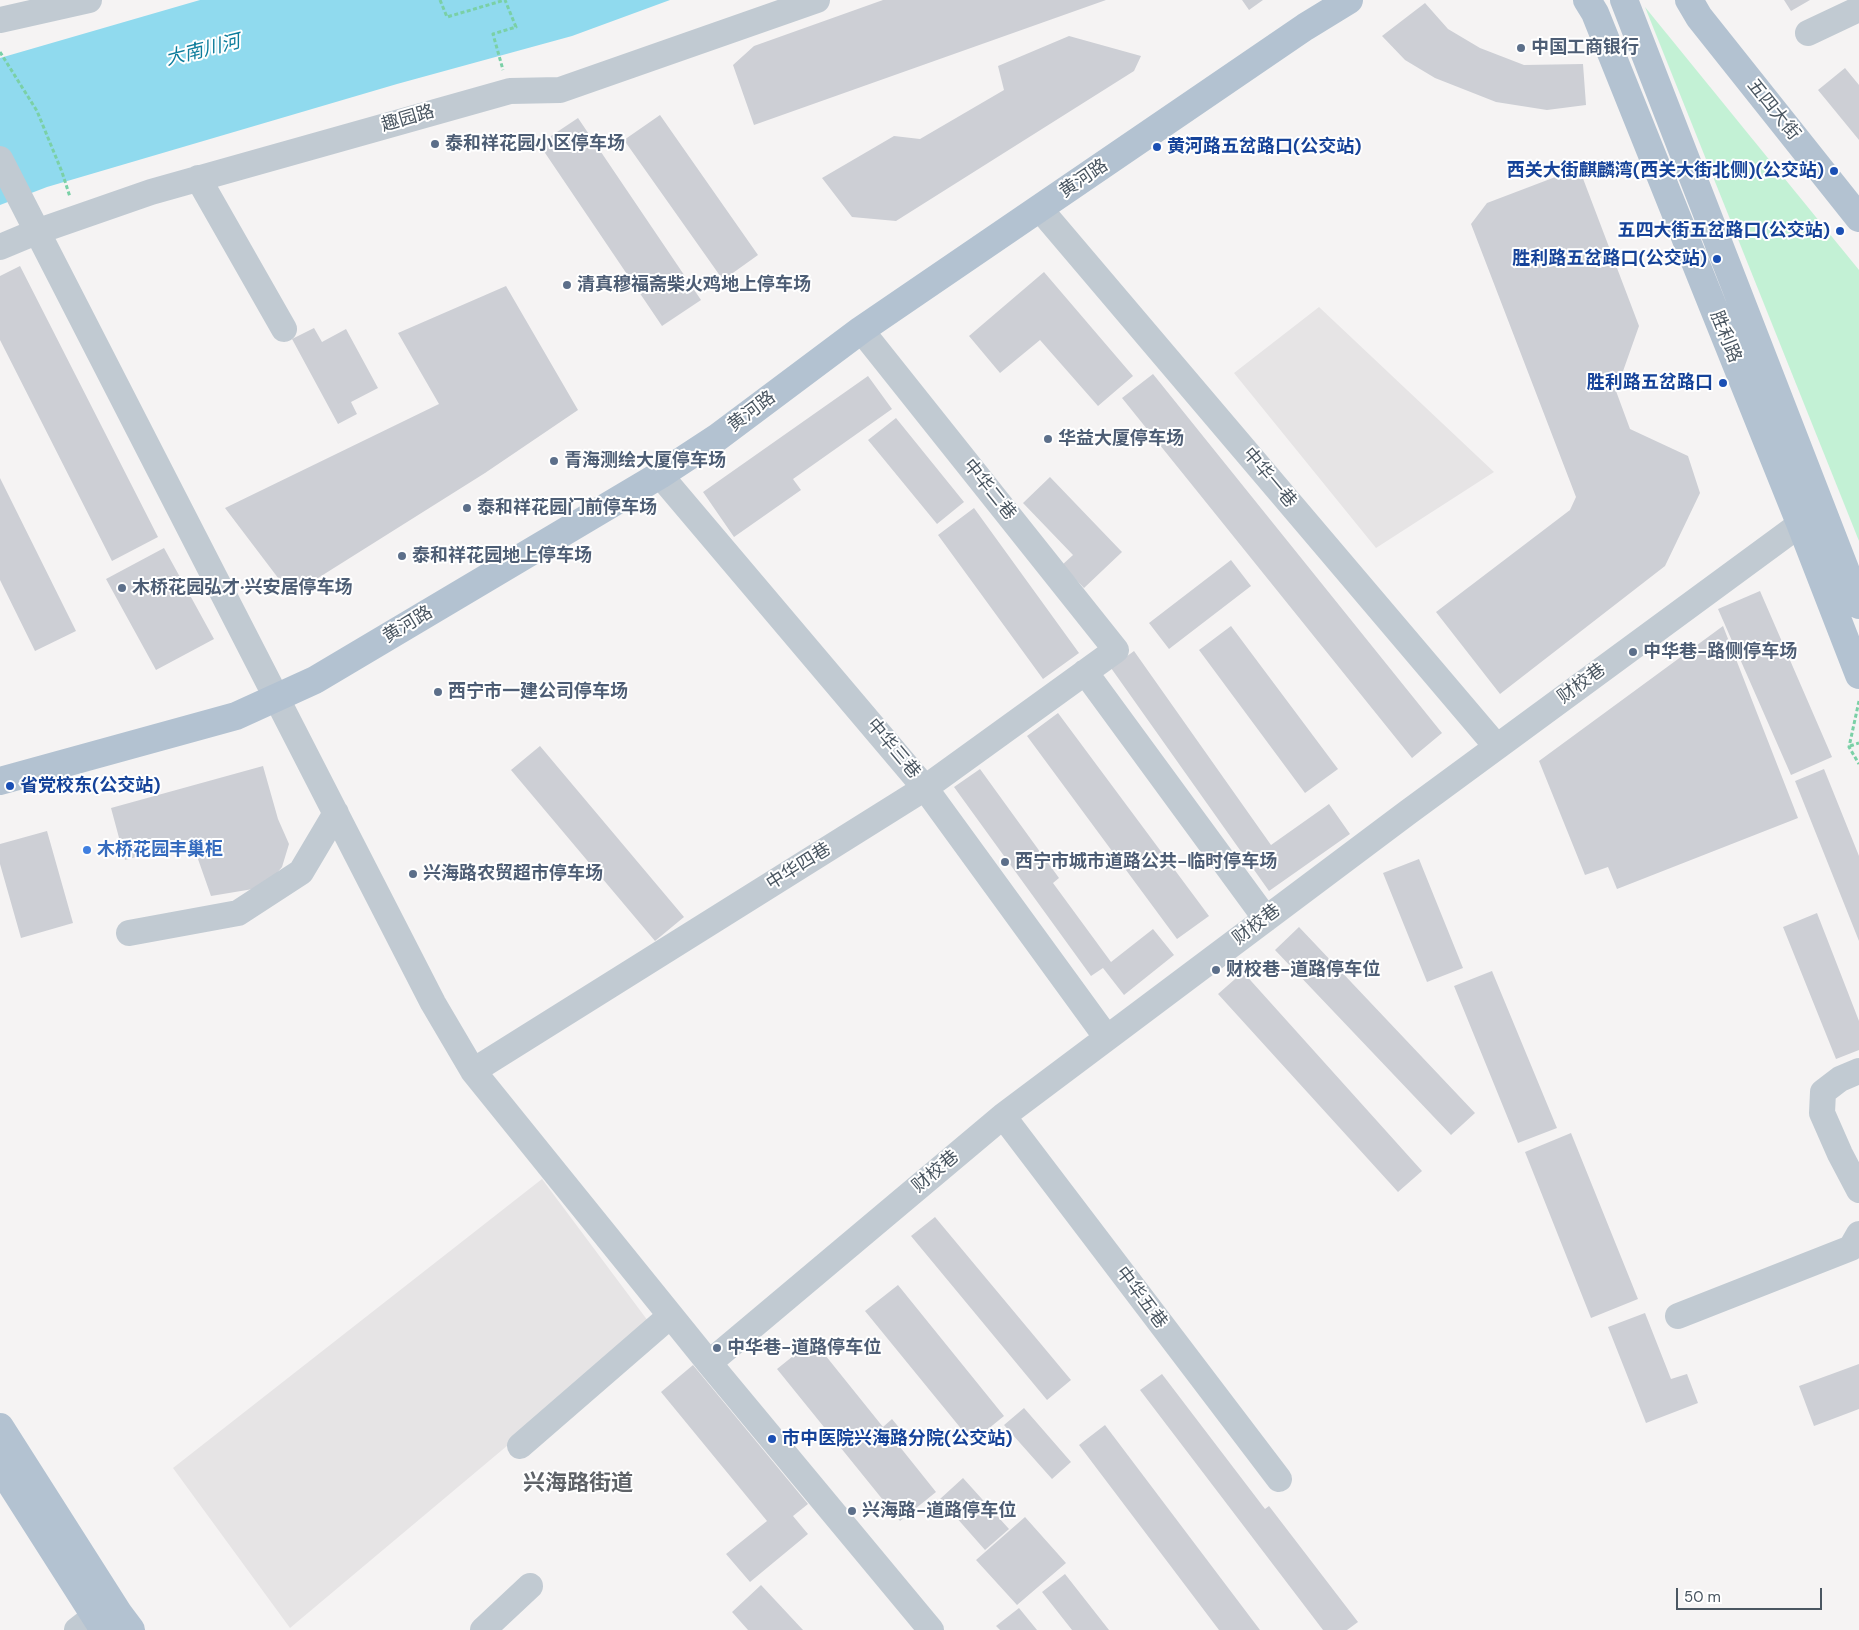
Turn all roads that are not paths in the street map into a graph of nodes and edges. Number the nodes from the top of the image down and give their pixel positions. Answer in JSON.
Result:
{"nodes":[{"id":1,"x":88,"y":0,"type":"edge"},
{"id":2,"x":817,"y":0,"type":"edge"},
{"id":3,"x":1349,"y":0,"type":"edge"},
{"id":4,"x":1587,"y":0,"type":"edge"},
{"id":5,"x":1624,"y":0,"type":"edge"},
{"id":6,"x":1689,"y":0,"type":"edge"},
{"id":7,"x":1859,"y":9,"type":"edge"},
{"id":8,"x":0,"y":20,"type":"edge"},
{"id":9,"x":1808,"y":33,"type":"dead end"},
{"id":10,"x":0,"y":159,"type":"edge"},
{"id":11,"x":198,"y":178,"type":"junction"},
{"id":12,"x":1040,"y":209,"type":"junction"},
{"id":13,"x":1859,"y":218,"type":"edge"},
{"id":14,"x":31,"y":221,"type":"junction"},
{"id":15,"x":0,"y":247,"type":"edge"},
{"id":16,"x":284,"y":330,"type":"dead end"},
{"id":17,"x":861,"y":330,"type":"junction"},
{"id":18,"x":660,"y":475,"type":"junction"},
{"id":19,"x":1811,"y":515,"type":"junction"},
{"id":20,"x":1859,"y":605,"type":"edge"},
{"id":21,"x":1116,"y":650,"type":"joint"},
{"id":22,"x":1085,"y":672,"type":"junction"},
{"id":23,"x":1859,"y":675,"type":"edge"},
{"id":24,"x":276,"y":697,"type":"junction"},
{"id":25,"x":1497,"y":747,"type":"junction"},
{"id":26,"x":0,"y":781,"type":"edge"},
{"id":27,"x":926,"y":788,"type":"junction"},
{"id":28,"x":336,"y":813,"type":"junction"},
{"id":29,"x":1266,"y":919,"type":"junction"},
{"id":30,"x":129,"y":933,"type":"dead end"},
{"id":31,"x":1107,"y":1038,"type":"junction"},
{"id":32,"x":473,"y":1071,"type":"junction"},
{"id":33,"x":1859,"y":1071,"type":"edge"},
{"id":34,"x":1003,"y":1116,"type":"junction"},
{"id":35,"x":1859,"y":1190,"type":"edge"},
{"id":36,"x":1859,"y":1234,"type":"edge"},
{"id":37,"x":670,"y":1316,"type":"junction"},
{"id":38,"x":1678,"y":1316,"type":"dead end"},
{"id":39,"x":709,"y":1363,"type":"junction"},
{"id":40,"x":0,"y":1427,"type":"edge"},
{"id":41,"x":520,"y":1446,"type":"dead end"},
{"id":42,"x":0,"y":1468,"type":"edge"},
{"id":43,"x":1279,"y":1479,"type":"dead end"},
{"id":44,"x":530,"y":1586,"type":"dead end"},
{"id":45,"x":92,"y":1625,"type":"edge"},
{"id":46,"x":131,"y":1630,"type":"edge"},
{"id":47,"x":483,"y":1630,"type":"edge"},
{"id":48,"x":931,"y":1630,"type":"edge"}],
"edges":[{"from":1,"to":8,"type":"street"},
{"from":2,"to":11,"type":"street","name":"趣园路"},
{"from":3,"to":12,"type":"main road","name":"黄河路"},
{"from":4,"to":19,"type":"main road","name":"胜利路"},
{"from":5,"to":19,"type":"main road","name":"胜利路"},
{"from":6,"to":13,"type":"main road","name":"五四大街"},
{"from":7,"to":9,"type":"street"},
{"from":10,"to":14,"type":"street"},
{"from":11,"to":14,"type":"street","name":"趣园路"},
{"from":11,"to":16,"type":"street"},
{"from":12,"to":17,"type":"main road","name":"黄河路"},
{"from":12,"to":25,"type":"street","name":"中华一巷"},
{"from":14,"to":15,"type":"street","name":"趣园路"},
{"from":14,"to":24,"type":"street"},
{"from":17,"to":18,"type":"main road","name":"黄河路"},
{"from":17,"to":21,"type":"street","name":"中华二巷"},
{"from":18,"to":24,"type":"main road","name":"黄河路"},
{"from":18,"to":27,"type":"street","name":"中华三巷"},
{"from":19,"to":20,"type":"main road","name":"胜利路"},
{"from":19,"to":23,"type":"main road","name":"胜利路"},
{"from":19,"to":25,"type":"street","name":"财校巷"},
{"from":21,"to":22,"type":"street","name":"中华四巷"},
{"from":22,"to":27,"type":"street","name":"中华四巷"},
{"from":22,"to":29,"type":"street"},
{"from":24,"to":26,"type":"main road","name":"黄河路"},
{"from":24,"to":28,"type":"street"},
{"from":25,"to":29,"type":"street","name":"财校巷"},
{"from":27,"to":31,"type":"street","name":"中华三巷"},
{"from":27,"to":32,"type":"street","name":"中华四巷"},
{"from":28,"to":30,"type":"street"},
{"from":28,"to":32,"type":"street"},
{"from":29,"to":31,"type":"street","name":"财校巷"},
{"from":31,"to":34,"type":"street","name":"财校巷"},
{"from":32,"to":37,"type":"street"},
{"from":33,"to":35,"type":"street"},
{"from":34,"to":39,"type":"street","name":"财校巷"},
{"from":34,"to":43,"type":"street","name":"中华五巷"},
{"from":36,"to":38,"type":"street"},
{"from":37,"to":39,"type":"street"},
{"from":37,"to":41,"type":"street"},
{"from":39,"to":48,"type":"street"},
{"from":40,"to":46,"type":"main road"},
{"from":42,"to":45,"type":"main road"},
{"from":44,"to":47,"type":"street"}]}
